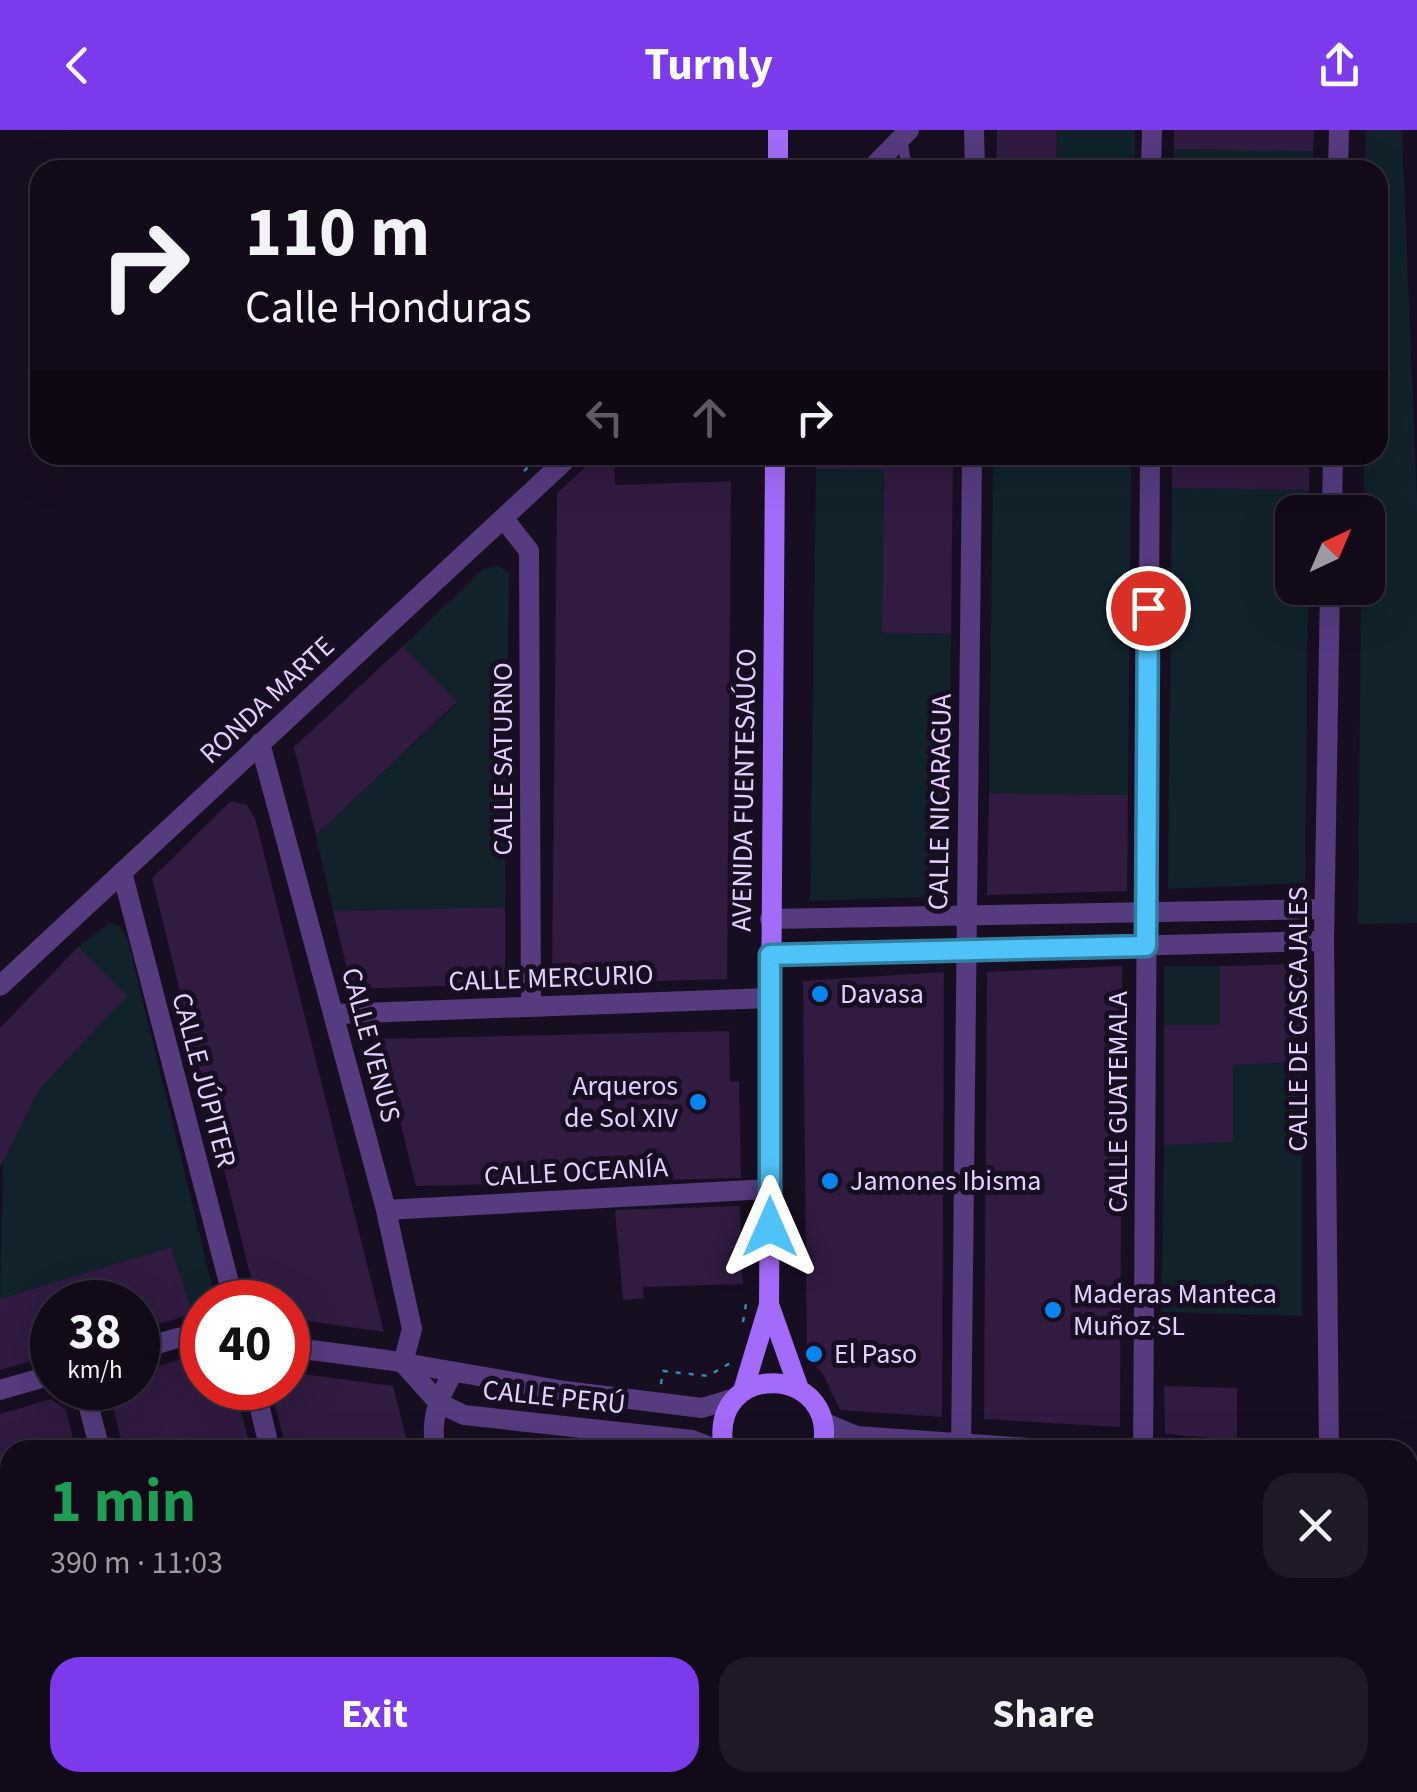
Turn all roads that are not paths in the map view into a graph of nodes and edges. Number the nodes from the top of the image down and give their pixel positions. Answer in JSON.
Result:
{"nodes":[{"id":1,"x":778,"y":130,"type":"edge"},
{"id":2,"x":974,"y":130,"type":"edge"},
{"id":3,"x":1152,"y":130,"type":"edge"},
{"id":4,"x":1339,"y":130,"type":"edge"},
{"id":5,"x":905,"y":133,"type":"edge"},
{"id":6,"x":778,"y":160,"type":"edge"},
{"id":7,"x":879,"y":160,"type":"edge"},
{"id":8,"x":907,"y":160,"type":"edge"},
{"id":9,"x":975,"y":160,"type":"edge"},
{"id":10,"x":1151,"y":160,"type":"edge"},
{"id":11,"x":1338,"y":160,"type":"edge"},
{"id":12,"x":561,"y":465,"type":"edge"},
{"id":13,"x":775,"y":465,"type":"edge"},
{"id":14,"x":972,"y":465,"type":"edge"},
{"id":15,"x":1150,"y":465,"type":"edge"},
{"id":16,"x":1333,"y":465,"type":"edge"},
{"id":17,"x":1332,"y":495,"type":"edge"},
{"id":18,"x":504,"y":519,"type":"junction"},
{"id":19,"x":1330,"y":605,"type":"edge"},
{"id":20,"x":260,"y":743,"type":"junction"},
{"id":21,"x":122,"y":872,"type":"junction"},
{"id":22,"x":1324,"y":909,"type":"junction"},
{"id":23,"x":1146,"y":912,"type":"junction"},
{"id":24,"x":966,"y":916,"type":"junction"},
{"id":25,"x":770,"y":919,"type":"junction"},
{"id":26,"x":1324,"y":941,"type":"junction"},
{"id":27,"x":1146,"y":946,"type":"junction"},
{"id":28,"x":965,"y":950,"type":"junction"},
{"id":29,"x":770,"y":955,"type":"junction"},
{"id":30,"x":0,"y":986,"type":"edge"},
{"id":31,"x":768,"y":998,"type":"junction"},
{"id":32,"x":531,"y":1007,"type":"junction"},
{"id":33,"x":334,"y":1014,"type":"junction"},
{"id":34,"x":770,"y":1188,"type":"junction"},
{"id":35,"x":386,"y":1210,"type":"junction"},
{"id":36,"x":228,"y":1280,"type":"edge"},
{"id":37,"x":770,"y":1305,"type":"junction"},
{"id":38,"x":310,"y":1350,"type":"edge"},
{"id":39,"x":403,"y":1362,"type":"junction"},
{"id":40,"x":453,"y":1372,"type":"junction"},
{"id":41,"x":30,"y":1381,"type":"edge"},
{"id":42,"x":799,"y":1389,"type":"junction"},
{"id":43,"x":0,"y":1390,"type":"edge"},
{"id":44,"x":739,"y":1394,"type":"junction"},
{"id":45,"x":438,"y":1403,"type":"junction"},
{"id":46,"x":90,"y":1410,"type":"edge"},
{"id":47,"x":260,"y":1410,"type":"edge"},
{"id":48,"x":823,"y":1422,"type":"junction"},
{"id":49,"x":856,"y":1436,"type":"junction"},
{"id":50,"x":97,"y":1440,"type":"edge"},
{"id":51,"x":268,"y":1440,"type":"edge"},
{"id":52,"x":434,"y":1440,"type":"edge"},
{"id":53,"x":692,"y":1440,"type":"edge"},
{"id":54,"x":722,"y":1440,"type":"edge"},
{"id":55,"x":824,"y":1440,"type":"edge"},
{"id":56,"x":847,"y":1440,"type":"edge"},
{"id":57,"x":891,"y":1440,"type":"edge"},
{"id":58,"x":962,"y":1440,"type":"edge"},
{"id":59,"x":1144,"y":1440,"type":"edge"},
{"id":60,"x":1328,"y":1440,"type":"edge"}],
"edges":[{"from":1,"to":6,"type":"street"},
{"from":2,"to":9,"type":"street"},
{"from":3,"to":10,"type":"street"},
{"from":4,"to":11,"type":"street"},
{"from":5,"to":7,"type":"street"},
{"from":5,"to":8,"type":"lane"},
{"from":12,"to":18,"type":"street","name":"RONDA MARTE"},
{"from":13,"to":25,"type":"street","name":"AVENIDA FUENTESAÚCO"},
{"from":14,"to":24,"type":"street","name":"CALLE NICARAGUA"},
{"from":15,"to":23,"type":"street","name":"CALLE GUATEMALA"},
{"from":16,"to":17,"type":"street"},
{"from":18,"to":20,"type":"street","name":"RONDA MARTE"},
{"from":18,"to":32,"type":"street","name":"CALLE SATURNO"},
{"from":19,"to":22,"type":"street","name":"CALLE DE CASCAJALES"},
{"from":20,"to":21,"type":"street","name":"RONDA MARTE"},
{"from":20,"to":33,"type":"street","name":"CALLE VENUS"},
{"from":21,"to":30,"type":"street","name":"RONDA MARTE"},
{"from":21,"to":36,"type":"street","name":"CALLE JÚPITER"},
{"from":22,"to":23,"type":"street"},
{"from":22,"to":26,"type":"street","name":"CALLE DE CASCAJALES"},
{"from":23,"to":24,"type":"street"},
{"from":23,"to":27,"type":"street","name":"CALLE GUATEMALA"},
{"from":24,"to":25,"type":"street"},
{"from":24,"to":28,"type":"street","name":"CALLE NICARAGUA"},
{"from":25,"to":29,"type":"street","name":"AVENIDA FUENTESAÚCO"},
{"from":26,"to":27,"type":"street"},
{"from":26,"to":60,"type":"street","name":"CALLE DE CASCAJALES"},
{"from":27,"to":28,"type":"street"},
{"from":27,"to":59,"type":"street","name":"CALLE GUATEMALA"},
{"from":28,"to":29,"type":"street"},
{"from":28,"to":58,"type":"street","name":"CALLE NICARAGUA"},
{"from":29,"to":31,"type":"street","name":"AVENIDA FUENTESAÚCO"},
{"from":31,"to":32,"type":"street","name":"CALLE MERCURIO"},
{"from":31,"to":34,"type":"street","name":"AVENIDA FUENTESAÚCO"},
{"from":32,"to":33,"type":"street","name":"CALLE MERCURIO"},
{"from":33,"to":35,"type":"street","name":"CALLE VENUS"},
{"from":34,"to":35,"type":"street","name":"CALLE OCEANÍA"},
{"from":34,"to":37,"type":"street","name":"AVENIDA FUENTESAÚCO"},
{"from":35,"to":39,"type":"street","name":"CALLE VENUS"},
{"from":37,"to":42,"type":"street","name":"AVENIDA FUENTESAÚCO"},
{"from":37,"to":44,"type":"street","name":"AVENIDA FUENTESAÚCO"},
{"from":38,"to":39,"type":"street","name":"CALLE PERÚ"},
{"from":39,"to":40,"type":"street","name":"CALLE PERÚ"},
{"from":39,"to":45,"type":"street"},
{"from":40,"to":44,"type":"street","name":"CALLE PERÚ"},
{"from":40,"to":45,"type":"street"},
{"from":41,"to":43,"type":"street"},
{"from":42,"to":44,"type":"street"},
{"from":42,"to":48,"type":"street","name":"AVENIDA FUENTESAÚCO"},
{"from":44,"to":54,"type":"street","name":"AVENIDA FUENTESAÚCO"},
{"from":45,"to":52,"type":"street"},
{"from":45,"to":53,"type":"street","name":"CALLE PERÚ"},
{"from":46,"to":50,"type":"street"},
{"from":47,"to":51,"type":"street"},
{"from":48,"to":49,"type":"street"},
{"from":48,"to":55,"type":"street"},
{"from":49,"to":56,"type":"street"},
{"from":49,"to":57,"type":"street"}]}
